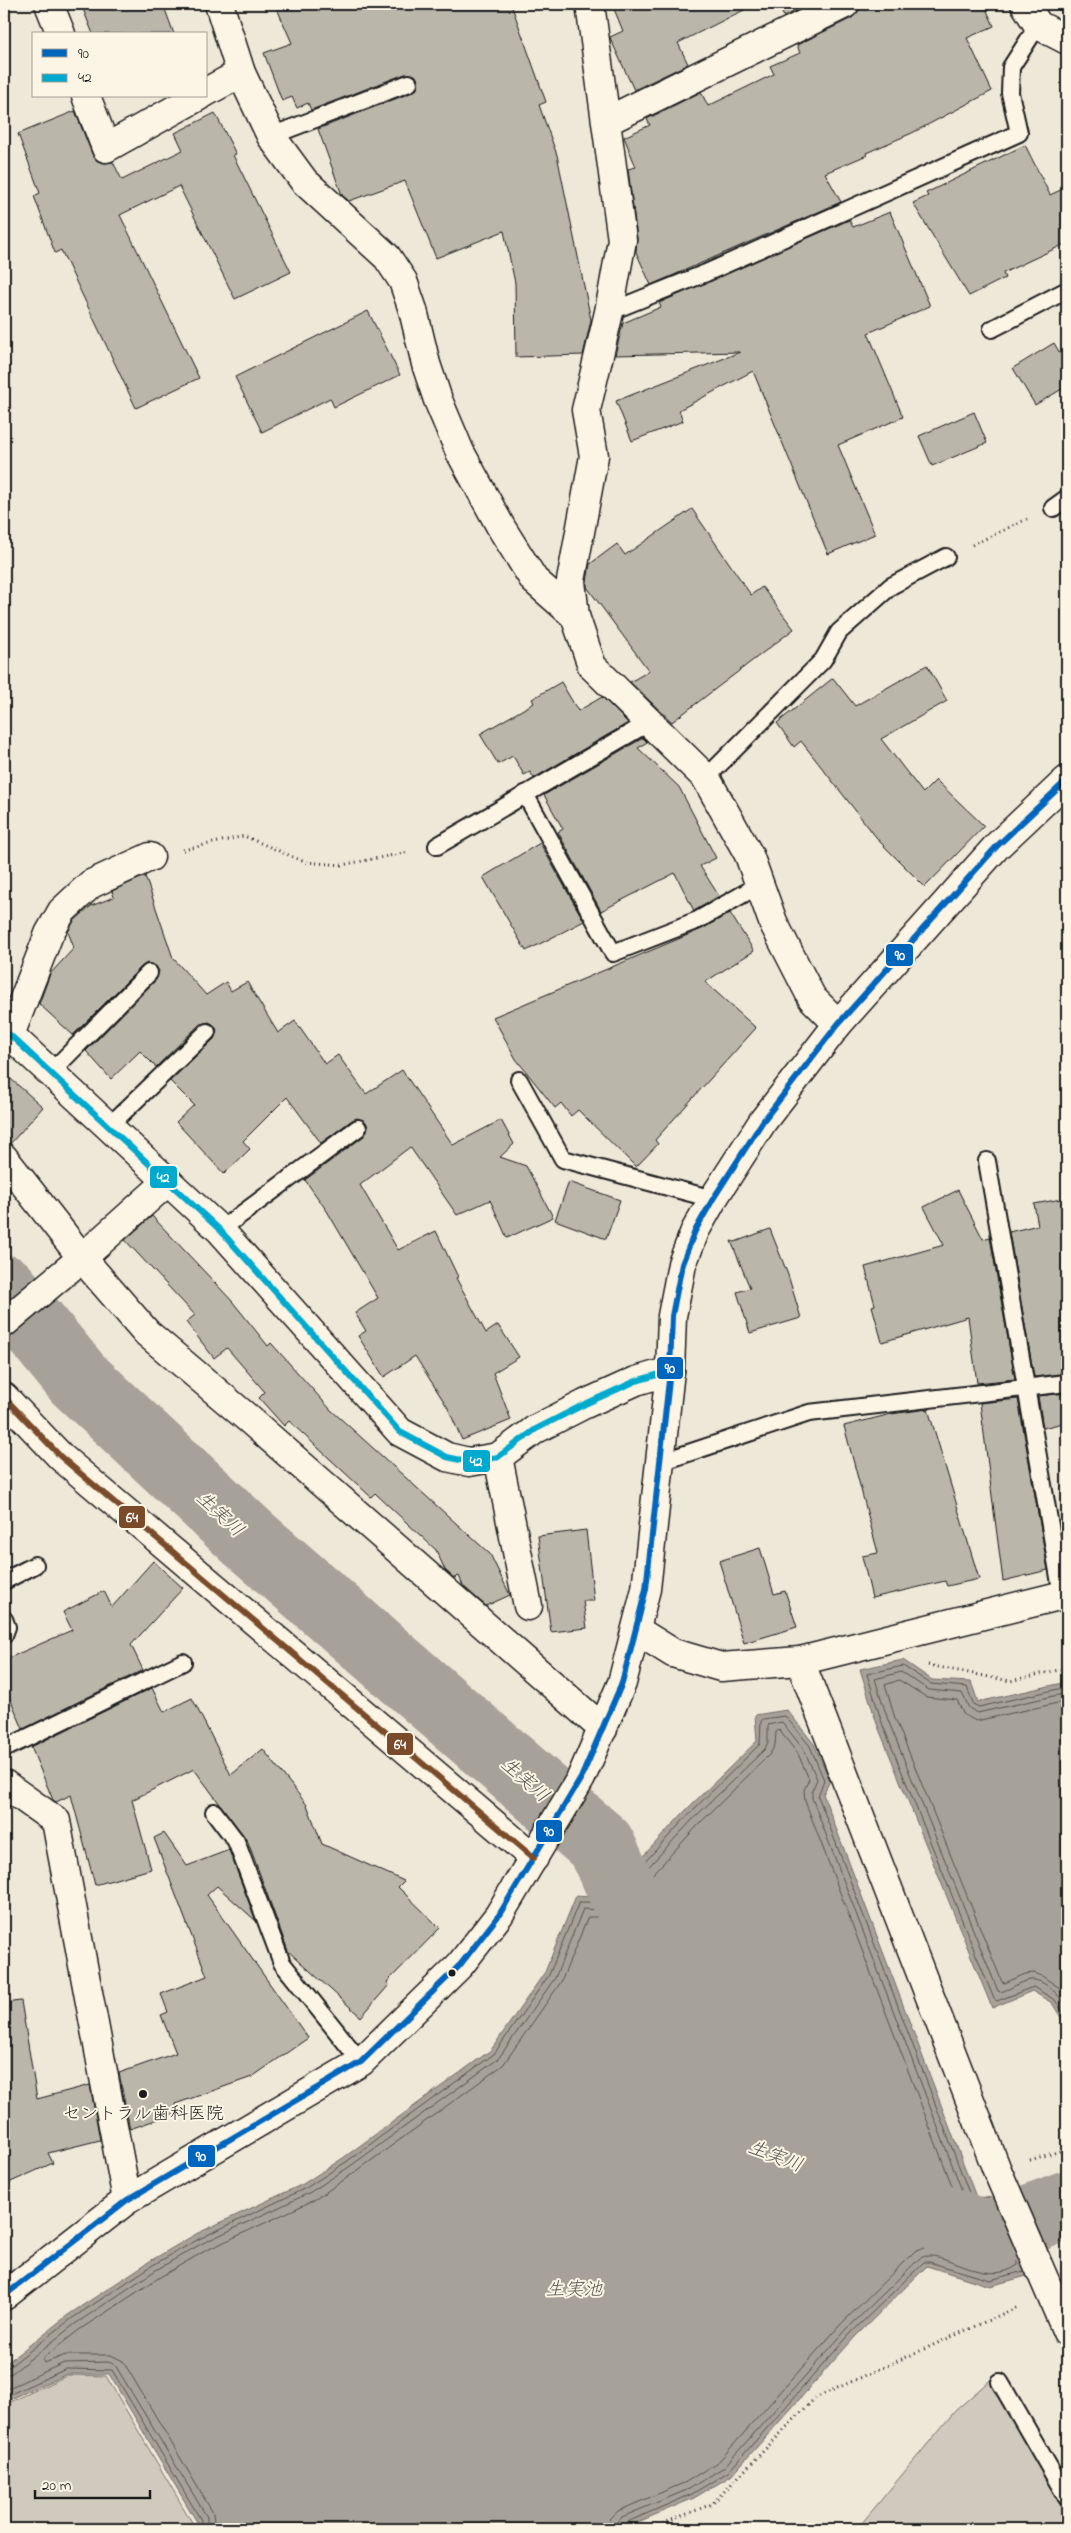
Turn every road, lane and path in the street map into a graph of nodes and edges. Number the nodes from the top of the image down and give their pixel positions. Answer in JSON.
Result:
{"nodes":[{"id":1,"x":49,"y":4,"type":"edge"},
{"id":2,"x":219,"y":4,"type":"edge"},
{"id":3,"x":590,"y":4,"type":"edge"},
{"id":4,"x":845,"y":4,"type":"edge"},
{"id":5,"x":1032,"y":14,"type":"edge"},
{"id":6,"x":60,"y":32,"type":"edge"},
{"id":7,"x":1067,"y":40,"type":"edge"},
{"id":8,"x":240,"y":73,"type":"junction"},
{"id":9,"x":409,"y":83,"type":"dead end"},
{"id":10,"x":208,"y":91,"type":"edge"},
{"id":11,"x":87,"y":98,"type":"edge"},
{"id":12,"x":194,"y":98,"type":"edge"},
{"id":13,"x":607,"y":121,"type":"junction"},
{"id":14,"x":272,"y":136,"type":"junction"},
{"id":15,"x":1067,"y":290,"type":"edge"},
{"id":16,"x":609,"y":312,"type":"junction"},
{"id":17,"x":992,"y":329,"type":"dead end"},
{"id":18,"x":1067,"y":498,"type":"edge"},
{"id":19,"x":1053,"y":508,"type":"joint"},
{"id":20,"x":946,"y":557,"type":"joint"},
{"id":21,"x":574,"y":616,"type":"junction"},
{"id":22,"x":648,"y":723,"type":"junction"},
{"id":23,"x":706,"y":778,"type":"junction"},
{"id":24,"x":1067,"y":780,"type":"edge"},
{"id":25,"x":525,"y":794,"type":"junction"},
{"id":26,"x":436,"y":846,"type":"joint"},
{"id":27,"x":150,"y":857,"type":"joint"},
{"id":28,"x":760,"y":885,"type":"junction"},
{"id":29,"x":149,"y":973,"type":"dead end"},
{"id":30,"x":838,"y":1024,"type":"junction"},
{"id":31,"x":207,"y":1032,"type":"dead end"},
{"id":32,"x":7,"y":1034,"type":"edge"},
{"id":33,"x":51,"y":1072,"type":"junction"},
{"id":34,"x":519,"y":1080,"type":"dead end"},
{"id":35,"x":108,"y":1126,"type":"junction"},
{"id":36,"x":358,"y":1128,"type":"dead end"},
{"id":37,"x":4,"y":1158,"type":"edge"},
{"id":38,"x":987,"y":1161,"type":"dead end"},
{"id":39,"x":168,"y":1181,"type":"junction"},
{"id":40,"x":713,"y":1199,"type":"junction"},
{"id":41,"x":220,"y":1230,"type":"junction"},
{"id":42,"x":82,"y":1258,"type":"junction"},
{"id":43,"x":4,"y":1323,"type":"edge"},
{"id":44,"x":670,"y":1371,"type":"junction"},
{"id":45,"x":1067,"y":1383,"type":"edge"},
{"id":46,"x":1026,"y":1389,"type":"junction"},
{"id":47,"x":4,"y":1397,"type":"edge"},
{"id":48,"x":498,"y":1457,"type":"junction"},
{"id":49,"x":661,"y":1462,"type":"junction"},
{"id":50,"x":35,"y":1565,"type":"dead end"},
{"id":51,"x":4,"y":1581,"type":"edge"},
{"id":52,"x":1065,"y":1595,"type":"edge"},
{"id":53,"x":528,"y":1606,"type":"dead end"},
{"id":54,"x":4,"y":1619,"type":"edge"},
{"id":55,"x":636,"y":1630,"type":"junction"},
{"id":56,"x":4,"y":1635,"type":"edge"},
{"id":57,"x":899,"y":1636,"type":"junction"},
{"id":58,"x":800,"y":1661,"type":"junction"},
{"id":59,"x":183,"y":1662,"type":"dead end"},
{"id":60,"x":1067,"y":1668,"type":"edge"},
{"id":61,"x":603,"y":1730,"type":"junction"},
{"id":62,"x":4,"y":1749,"type":"edge"},
{"id":63,"x":4,"y":1784,"type":"edge"},
{"id":64,"x":214,"y":1812,"type":"dead end"},
{"id":65,"x":534,"y":1858,"type":"junction"},
{"id":66,"x":361,"y":2062,"type":"junction"},
{"id":67,"x":127,"y":2200,"type":"junction"},
{"id":68,"x":1047,"y":2283,"type":"junction"},
{"id":69,"x":4,"y":2296,"type":"edge"},
{"id":70,"x":1067,"y":2332,"type":"edge"},
{"id":71,"x":1000,"y":2382,"type":"dead end"},
{"id":72,"x":1067,"y":2498,"type":"edge"},
{"id":73,"x":648,"y":2529,"type":"edge"}],
"edges":[{"from":1,"to":6,"type":"street"},
{"from":2,"to":8,"type":"street"},
{"from":3,"to":13,"type":"street"},
{"from":4,"to":13,"type":"street"},
{"from":5,"to":7,"type":"street"},
{"from":5,"to":16,"type":"lane"},
{"from":8,"to":10,"type":"street"},
{"from":8,"to":14,"type":"street"},
{"from":9,"to":14,"type":"lane"},
{"from":11,"to":12,"type":"street"},
{"from":13,"to":16,"type":"street"},
{"from":14,"to":21,"type":"street"},
{"from":15,"to":17,"type":"lane"},
{"from":16,"to":21,"type":"street"},
{"from":18,"to":19,"type":"lane"},
{"from":19,"to":20,"type":"path"},
{"from":20,"to":23,"type":"lane"},
{"from":21,"to":22,"type":"street"},
{"from":22,"to":23,"type":"street"},
{"from":22,"to":25,"type":"lane"},
{"from":23,"to":28,"type":"street"},
{"from":24,"to":30,"type":"street"},
{"from":25,"to":26,"type":"lane"},
{"from":25,"to":28,"type":"lane"},
{"from":26,"to":27,"type":"path"},
{"from":27,"to":32,"type":"street"},
{"from":28,"to":30,"type":"street"},
{"from":29,"to":33,"type":"lane"},
{"from":30,"to":40,"type":"street"},
{"from":31,"to":35,"type":"lane"},
{"from":32,"to":33,"type":"street"},
{"from":33,"to":35,"type":"street"},
{"from":34,"to":40,"type":"lane"},
{"from":35,"to":39,"type":"street"},
{"from":36,"to":41,"type":"lane"},
{"from":37,"to":42,"type":"street"},
{"from":38,"to":46,"type":"lane"},
{"from":39,"to":41,"type":"street"},
{"from":39,"to":42,"type":"street"},
{"from":40,"to":44,"type":"street"},
{"from":41,"to":48,"type":"street"},
{"from":42,"to":43,"type":"street"},
{"from":42,"to":61,"type":"street"},
{"from":44,"to":48,"type":"street"},
{"from":44,"to":49,"type":"street"},
{"from":45,"to":46,"type":"lane"},
{"from":46,"to":49,"type":"lane"},
{"from":46,"to":52,"type":"lane"},
{"from":47,"to":65,"type":"street"},
{"from":48,"to":53,"type":"street"},
{"from":49,"to":55,"type":"street"},
{"from":50,"to":51,"type":"lane"},
{"from":52,"to":57,"type":"street"},
{"from":54,"to":56,"type":"lane"},
{"from":55,"to":58,"type":"street"},
{"from":55,"to":61,"type":"street"},
{"from":57,"to":58,"type":"street"},
{"from":57,"to":60,"type":"path"},
{"from":58,"to":68,"type":"street"},
{"from":59,"to":62,"type":"lane"},
{"from":61,"to":65,"type":"street"},
{"from":63,"to":67,"type":"street"},
{"from":64,"to":66,"type":"lane"},
{"from":65,"to":66,"type":"street"},
{"from":66,"to":67,"type":"street"},
{"from":67,"to":69,"type":"street"},
{"from":68,"to":70,"type":"street"},
{"from":68,"to":73,"type":"path"},
{"from":71,"to":72,"type":"lane"}]}
